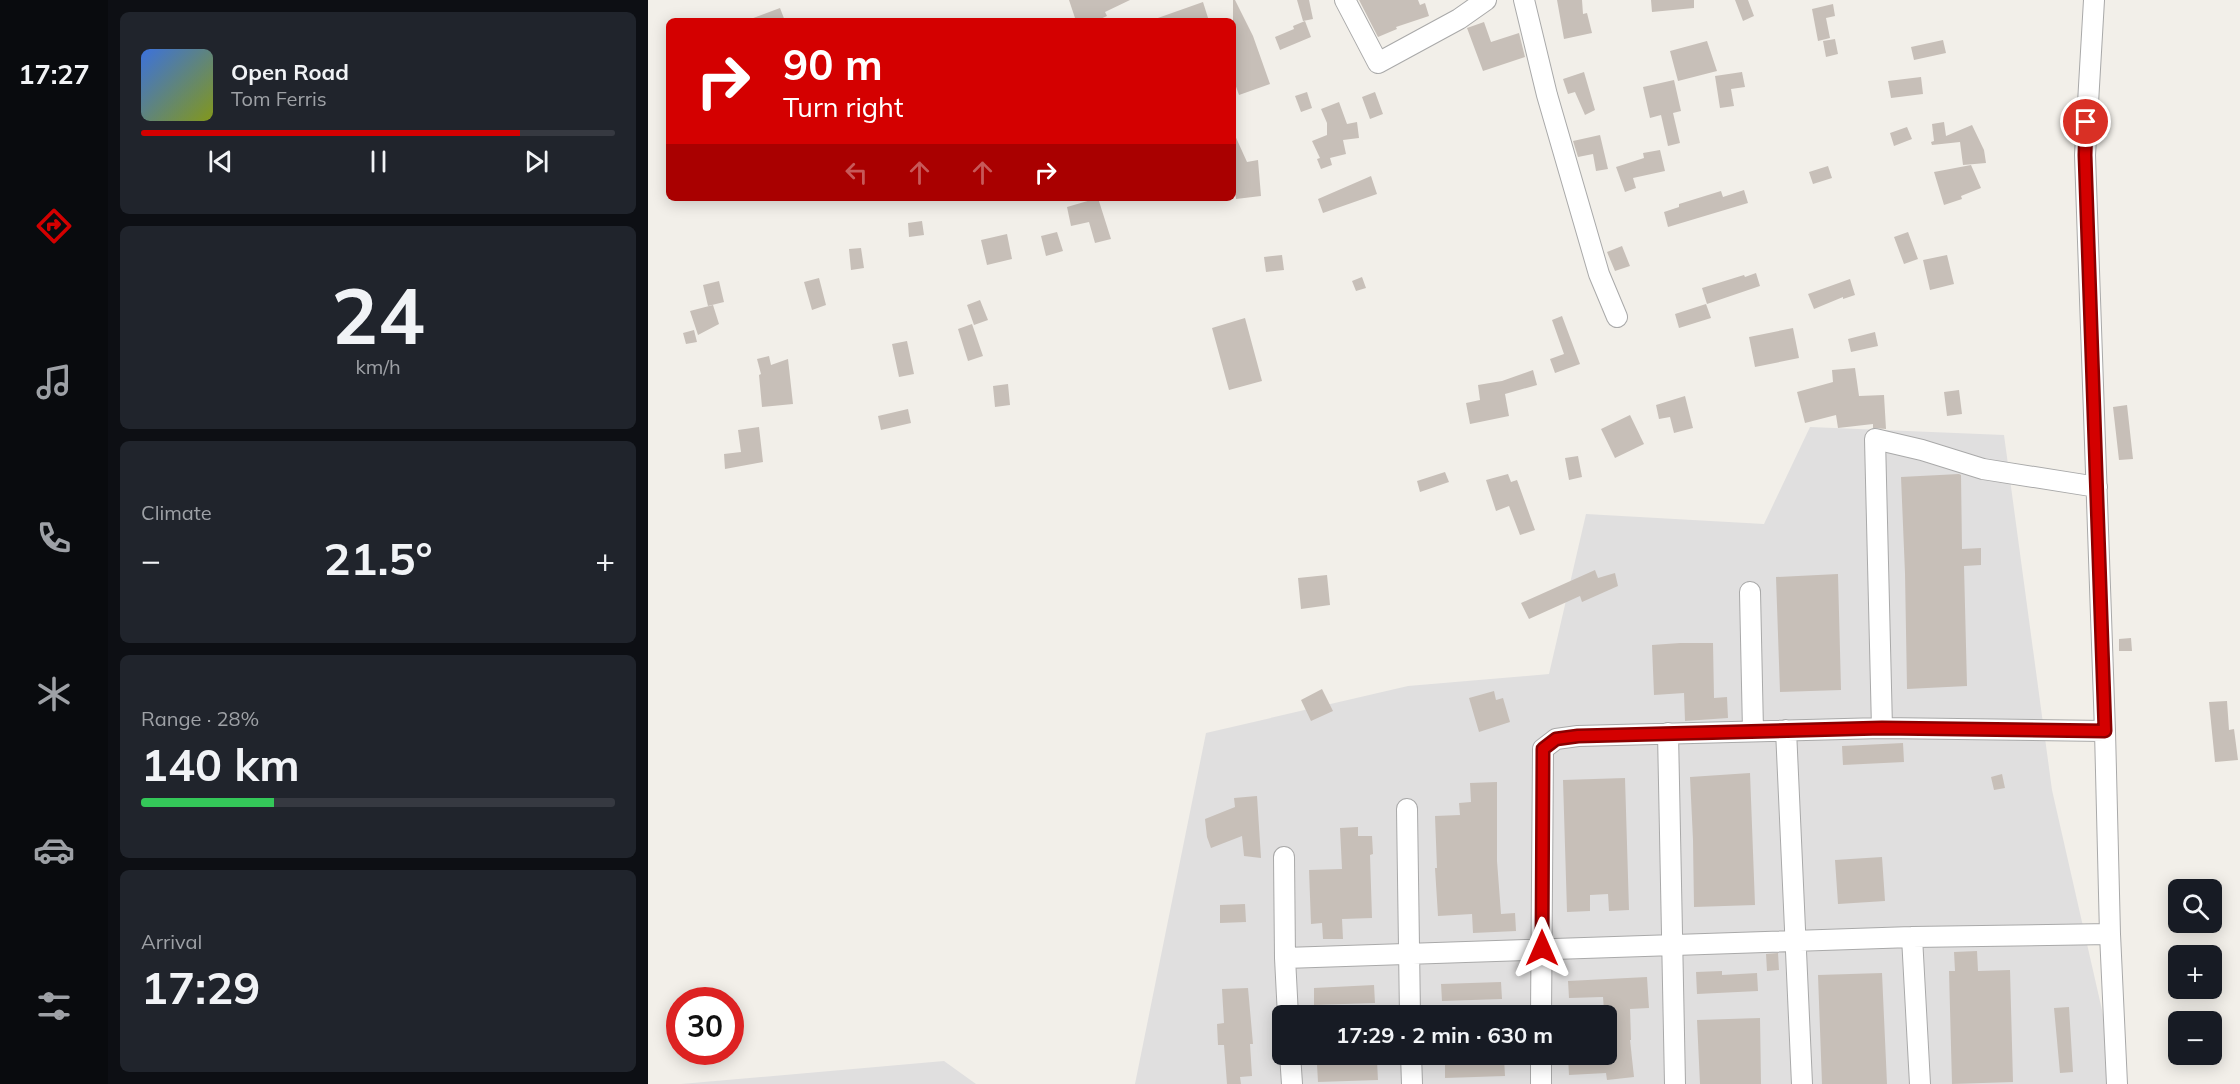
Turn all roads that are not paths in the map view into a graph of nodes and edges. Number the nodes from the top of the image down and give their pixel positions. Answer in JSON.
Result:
{"nodes":[{"id":1,"x":1345,"y":0,"type":"edge"},
{"id":2,"x":1486,"y":0,"type":"edge"},
{"id":3,"x":1524,"y":0,"type":"edge"},
{"id":4,"x":2094,"y":0,"type":"edge"},
{"id":5,"x":1617,"y":317,"type":"dead end"},
{"id":6,"x":2097,"y":486,"type":"junction"},
{"id":7,"x":1750,"y":591,"type":"dead end"},
{"id":8,"x":1882,"y":728,"type":"junction"},
{"id":9,"x":1786,"y":730,"type":"junction"},
{"id":10,"x":1753,"y":731,"type":"junction"},
{"id":11,"x":2105,"y":731,"type":"junction"},
{"id":12,"x":1668,"y":733,"type":"junction"},
{"id":13,"x":1407,"y":809,"type":"dead end"},
{"id":14,"x":1284,"y":857,"type":"dead end"},
{"id":15,"x":2110,"y":934,"type":"junction"},
{"id":16,"x":1912,"y":937,"type":"junction"},
{"id":17,"x":1795,"y":942,"type":"junction"},
{"id":18,"x":1672,"y":945,"type":"junction"},
{"id":19,"x":1542,"y":948,"type":"junction"},
{"id":20,"x":1408,"y":954,"type":"junction"},
{"id":21,"x":1285,"y":958,"type":"junction"},
{"id":22,"x":1287,"y":1005,"type":"edge"},
{"id":23,"x":1410,"y":1005,"type":"edge"},
{"id":24,"x":1541,"y":1005,"type":"edge"},
{"id":25,"x":1291,"y":1065,"type":"edge"},
{"id":26,"x":1411,"y":1065,"type":"edge"},
{"id":27,"x":1541,"y":1065,"type":"edge"},
{"id":28,"x":1292,"y":1084,"type":"edge"},
{"id":29,"x":1412,"y":1084,"type":"edge"},
{"id":30,"x":1541,"y":1084,"type":"edge"},
{"id":31,"x":1675,"y":1084,"type":"edge"},
{"id":32,"x":1802,"y":1084,"type":"edge"},
{"id":33,"x":1920,"y":1084,"type":"edge"},
{"id":34,"x":2117,"y":1084,"type":"edge"}],
"edges":[{"from":1,"to":2,"type":"street"},
{"from":3,"to":5,"type":"street"},
{"from":4,"to":6,"type":"street"},
{"from":6,"to":8,"type":"street"},
{"from":6,"to":11,"type":"street"},
{"from":7,"to":10,"type":"street"},
{"from":8,"to":9,"type":"street"},
{"from":8,"to":11,"type":"street"},
{"from":9,"to":10,"type":"street"},
{"from":9,"to":17,"type":"street"},
{"from":10,"to":12,"type":"street"},
{"from":11,"to":15,"type":"street"},
{"from":12,"to":18,"type":"street"},
{"from":12,"to":19,"type":"street"},
{"from":13,"to":20,"type":"street"},
{"from":14,"to":21,"type":"street"},
{"from":15,"to":16,"type":"street"},
{"from":15,"to":34,"type":"street"},
{"from":16,"to":17,"type":"street"},
{"from":16,"to":33,"type":"street"},
{"from":17,"to":18,"type":"street"},
{"from":17,"to":32,"type":"street"},
{"from":18,"to":19,"type":"street"},
{"from":18,"to":31,"type":"street"},
{"from":19,"to":20,"type":"street"},
{"from":19,"to":24,"type":"street"},
{"from":20,"to":21,"type":"street"},
{"from":20,"to":23,"type":"street"},
{"from":21,"to":22,"type":"street"},
{"from":25,"to":28,"type":"street"},
{"from":26,"to":29,"type":"street"},
{"from":27,"to":30,"type":"street"}]}
